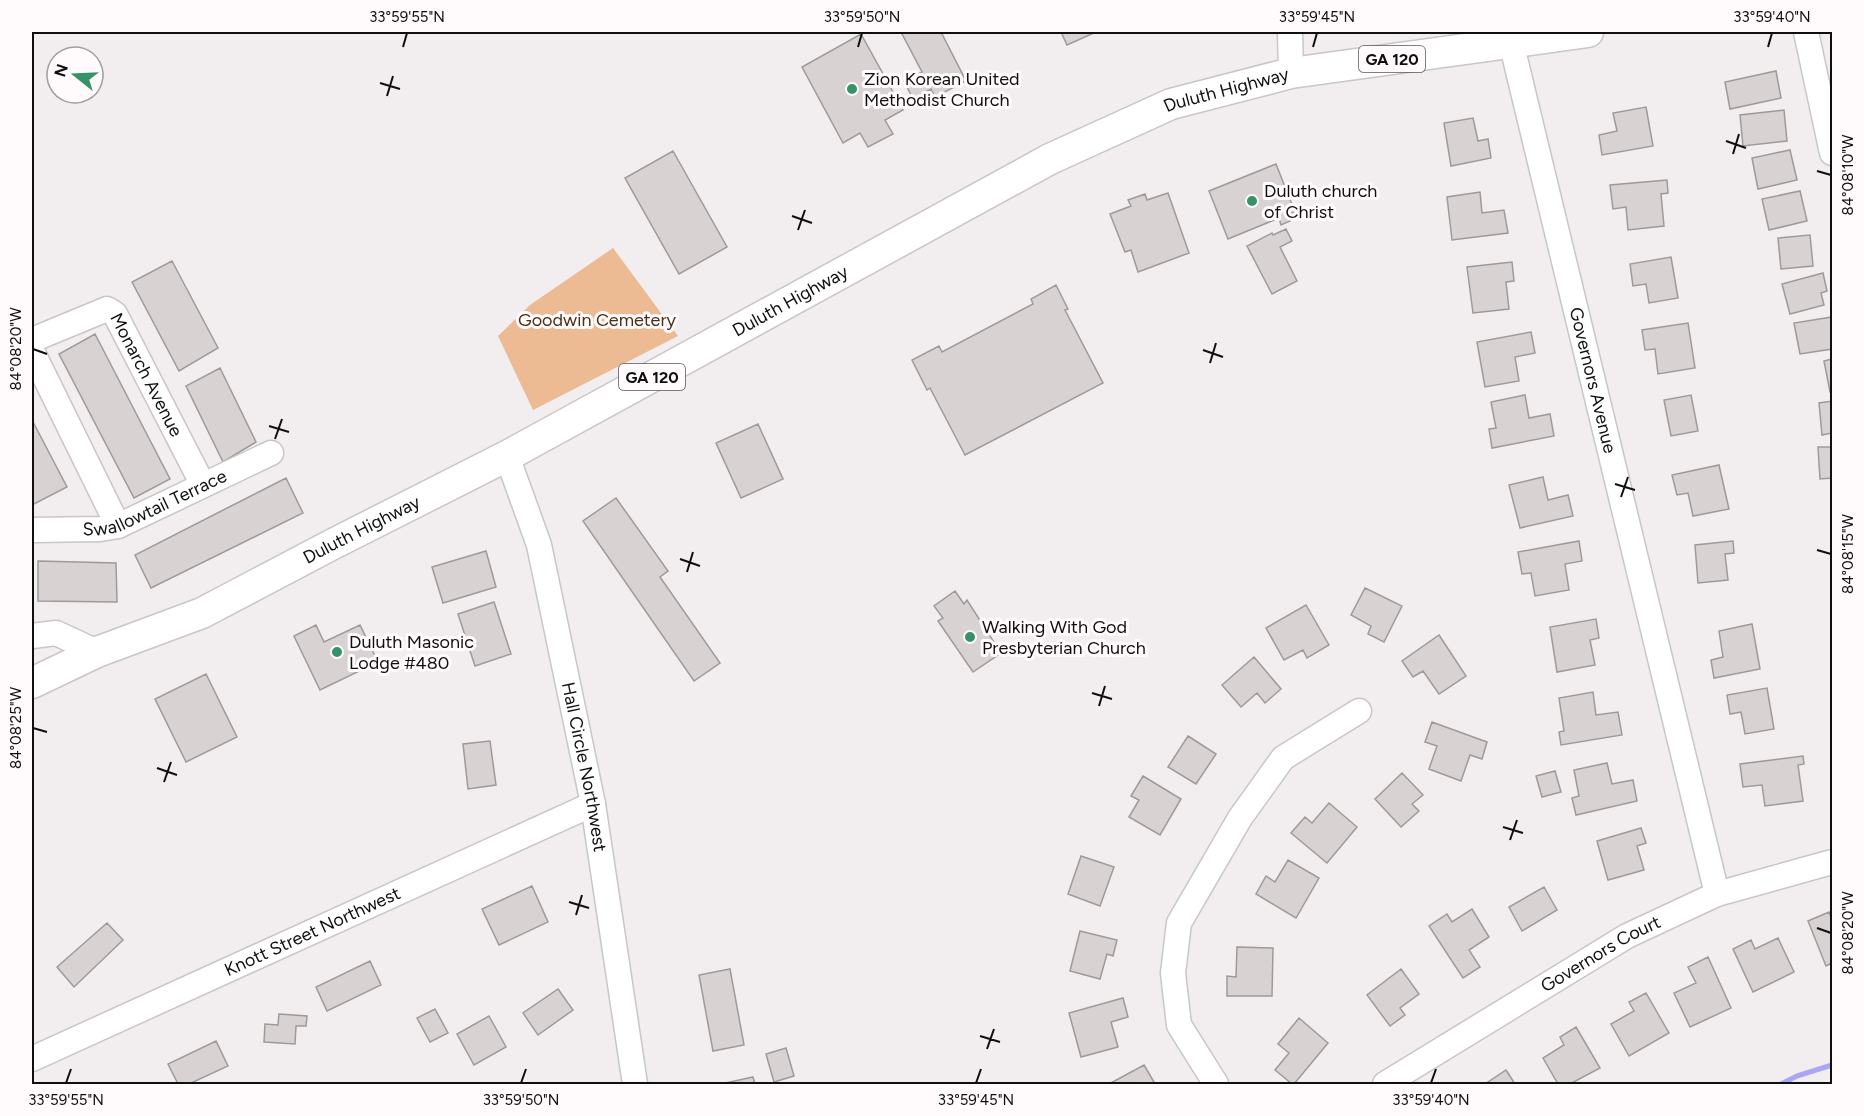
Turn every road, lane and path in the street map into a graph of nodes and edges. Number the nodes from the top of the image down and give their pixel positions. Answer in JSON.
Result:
{"nodes":[{"id":1,"x":1290,"y":32,"type":"edge"},
{"id":2,"x":1587,"y":32,"type":"edge"},
{"id":3,"x":1806,"y":32,"type":"edge"},
{"id":4,"x":1511,"y":42,"type":"junction"},
{"id":5,"x":1291,"y":73,"type":"junction"},
{"id":6,"x":1833,"y":153,"type":"edge"},
{"id":7,"x":32,"y":340,"type":"edge"},
{"id":8,"x":32,"y":351,"type":"edge"},
{"id":9,"x":271,"y":453,"type":"dead end"},
{"id":10,"x":507,"y":456,"type":"junction"},
{"id":11,"x":203,"y":485,"type":"junction"},
{"id":12,"x":118,"y":526,"type":"junction"},
{"id":13,"x":32,"y":530,"type":"edge"},
{"id":14,"x":32,"y":636,"type":"edge"},
{"id":15,"x":97,"y":652,"type":"junction"},
{"id":16,"x":32,"y":683,"type":"edge"},
{"id":17,"x":1359,"y":711,"type":"dead end"},
{"id":18,"x":593,"y":804,"type":"junction"},
{"id":19,"x":1833,"y":862,"type":"edge"},
{"id":20,"x":1717,"y":894,"type":"junction"},
{"id":21,"x":32,"y":1059,"type":"edge"},
{"id":22,"x":635,"y":1084,"type":"edge"},
{"id":23,"x":1216,"y":1084,"type":"edge"},
{"id":24,"x":1385,"y":1084,"type":"edge"}],
"edges":[{"from":1,"to":5,"type":"street"},
{"from":2,"to":4,"type":"main road","name":"Duluth Highway","number":"GA 120"},
{"from":3,"to":6,"type":"street"},
{"from":4,"to":5,"type":"main road","name":"Duluth Highway","number":"GA 120"},
{"from":4,"to":20,"type":"street","name":"Governors Avenue"},
{"from":5,"to":10,"type":"main road","name":"Duluth Highway","number":"GA 120"},
{"from":7,"to":11,"type":"street","name":"Monarch Avenue"},
{"from":8,"to":12,"type":"street"},
{"from":9,"to":11,"type":"street","name":"Swallowtail Terrace"},
{"from":10,"to":15,"type":"main road","name":"Duluth Highway","number":"GA 120"},
{"from":10,"to":18,"type":"street","name":"Hall Circle Northwest"},
{"from":11,"to":12,"type":"street","name":"Swallowtail Terrace"},
{"from":12,"to":13,"type":"street","name":"Swallowtail Terrace"},
{"from":14,"to":15,"type":"street"},
{"from":15,"to":16,"type":"main road","name":"Duluth Highway","number":"GA 120"},
{"from":17,"to":23,"type":"street"},
{"from":18,"to":21,"type":"street","name":"Knott Street Northwest"},
{"from":18,"to":22,"type":"street","name":"Hall Circle Northwest"},
{"from":19,"to":20,"type":"street","name":"Governors Court"},
{"from":20,"to":24,"type":"street","name":"Governors Court"}]}
